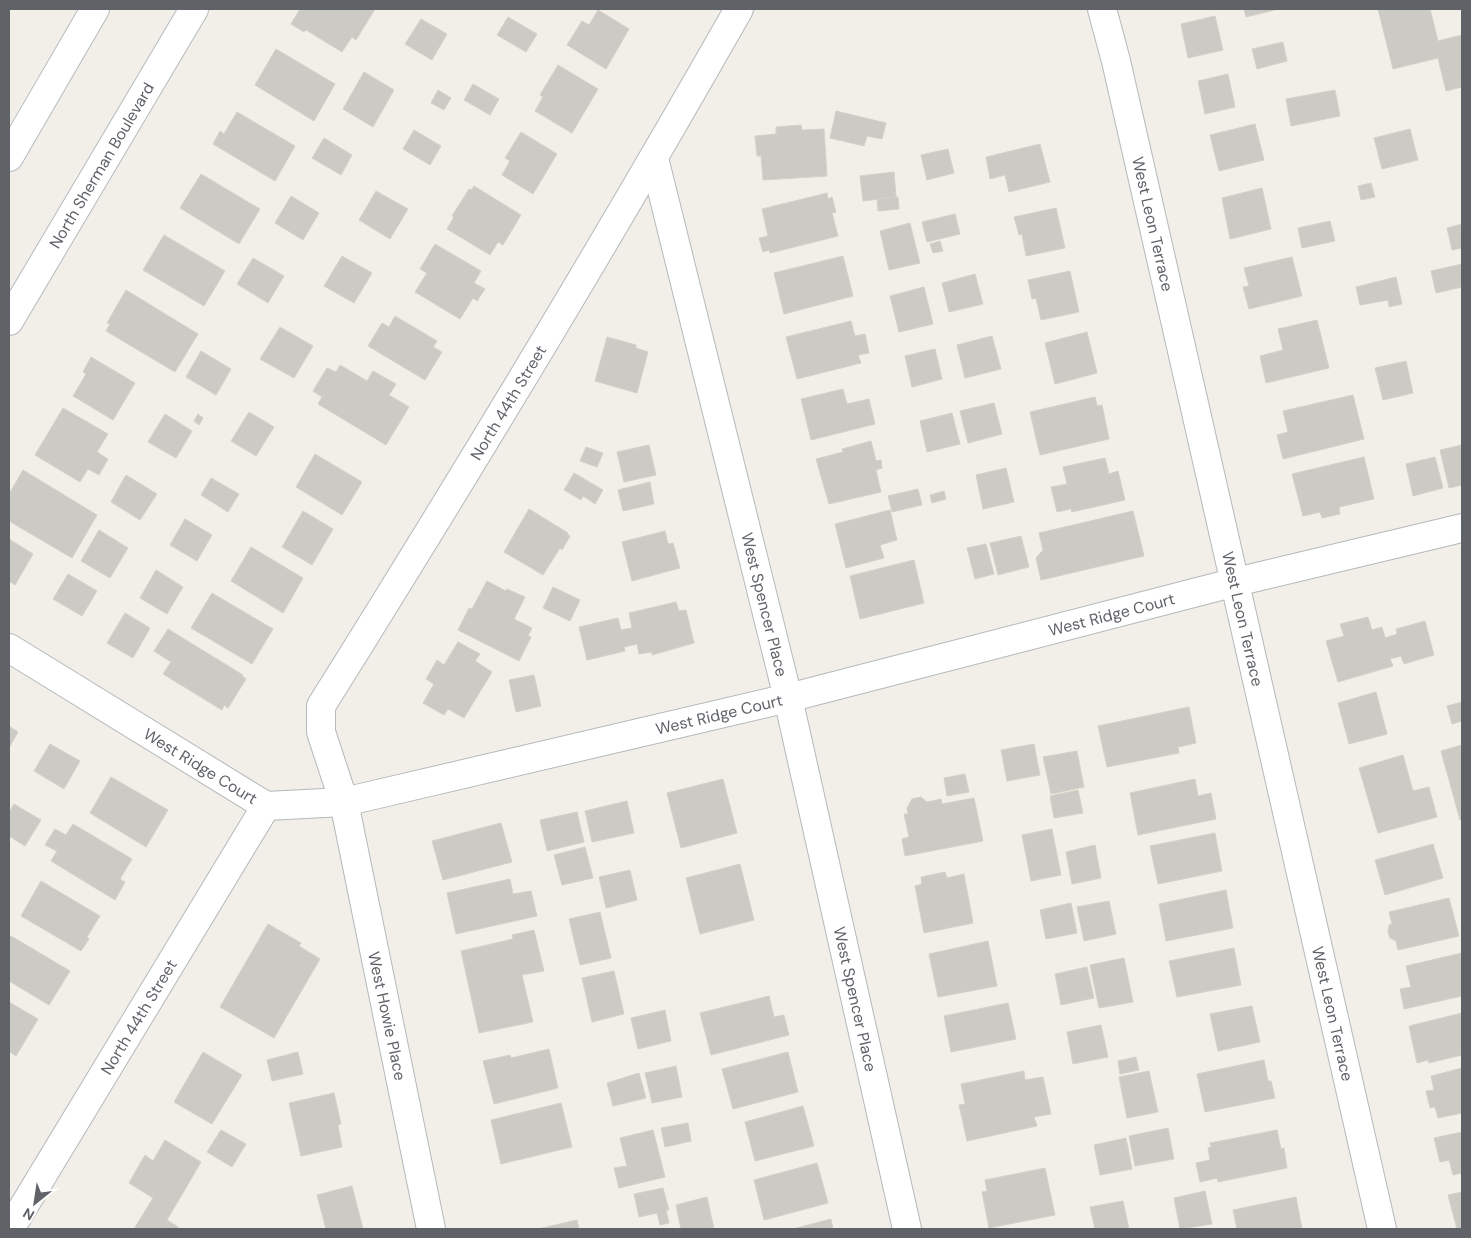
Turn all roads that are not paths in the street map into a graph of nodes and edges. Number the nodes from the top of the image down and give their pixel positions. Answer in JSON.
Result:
{"nodes":[{"id":1,"x":95,"y":9,"type":"edge"},
{"id":2,"x":194,"y":9,"type":"edge"},
{"id":3,"x":739,"y":9,"type":"edge"},
{"id":4,"x":1102,"y":9,"type":"edge"},
{"id":5,"x":9,"y":157,"type":"edge"},
{"id":6,"x":654,"y":158,"type":"junction"},
{"id":7,"x":9,"y":321,"type":"edge"},
{"id":8,"x":1462,"y":528,"type":"edge"},
{"id":9,"x":1236,"y":582,"type":"junction"},
{"id":10,"x":9,"y":648,"type":"edge"},
{"id":11,"x":788,"y":698,"type":"junction"},
{"id":12,"x":344,"y":802,"type":"junction"},
{"id":13,"x":266,"y":806,"type":"junction"},
{"id":14,"x":10,"y":1229,"type":"edge"},
{"id":15,"x":431,"y":1229,"type":"edge"},
{"id":16,"x":907,"y":1229,"type":"edge"},
{"id":17,"x":1382,"y":1229,"type":"edge"}],
"edges":[{"from":1,"to":5,"type":"street"},
{"from":2,"to":7,"type":"street","name":"North Sherman Boulevard"},
{"from":3,"to":6,"type":"street","name":"North 44th Street"},
{"from":4,"to":9,"type":"street","name":"West Leon Terrace"},
{"from":6,"to":11,"type":"street","name":"West Spencer Place"},
{"from":6,"to":12,"type":"street","name":"North 44th Street"},
{"from":8,"to":9,"type":"street","name":"West Ridge Court"},
{"from":9,"to":11,"type":"street","name":"West Ridge Court"},
{"from":9,"to":17,"type":"street","name":"West Leon Terrace"},
{"from":10,"to":13,"type":"street","name":"West Ridge Court"},
{"from":11,"to":12,"type":"street","name":"West Ridge Court"},
{"from":11,"to":16,"type":"street","name":"West Spencer Place"},
{"from":12,"to":13,"type":"street","name":"West Ridge Court"},
{"from":12,"to":15,"type":"street","name":"West Howie Place"},
{"from":13,"to":14,"type":"street","name":"North 44th Street"}]}
